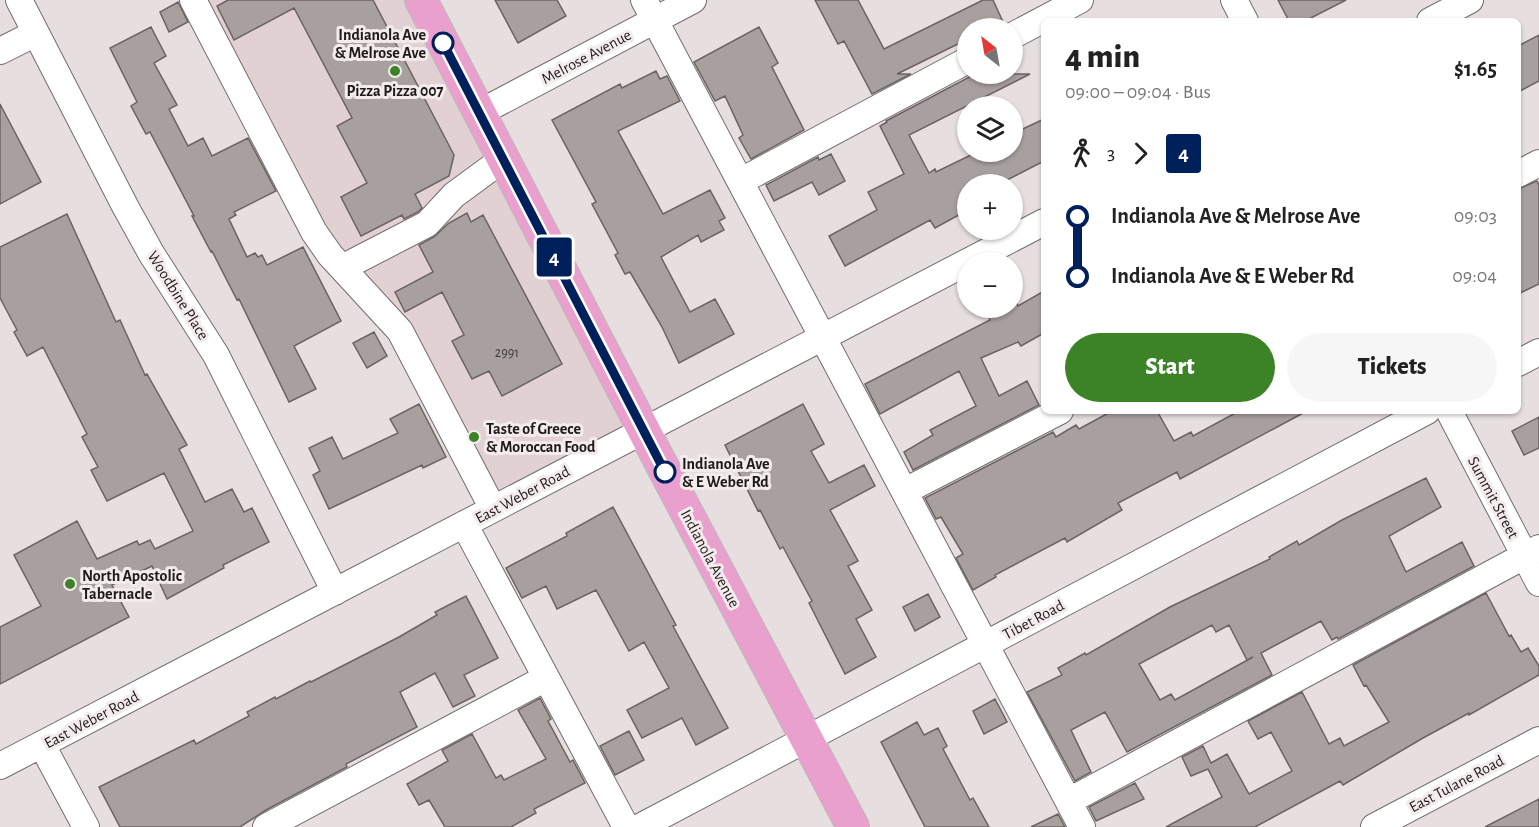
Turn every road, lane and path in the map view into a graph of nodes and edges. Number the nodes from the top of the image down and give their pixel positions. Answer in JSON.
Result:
{"nodes":[{"id":1,"x":19,"y":0,"type":"edge"},
{"id":2,"x":193,"y":0,"type":"edge"},
{"id":3,"x":421,"y":0,"type":"edge"},
{"id":4,"x":693,"y":0,"type":"edge"},
{"id":5,"x":1080,"y":0,"type":"edge"},
{"id":6,"x":1234,"y":0,"type":"edge"},
{"id":7,"x":1470,"y":0,"type":"edge"},
{"id":8,"x":650,"y":10,"type":"edge"},
{"id":9,"x":1046,"y":18,"type":"edge"},
{"id":10,"x":1243,"y":18,"type":"edge"},
{"id":11,"x":1436,"y":18,"type":"edge"},
{"id":12,"x":1041,"y":21,"type":"edge"},
{"id":13,"x":1023,"y":30,"type":"edge"},
{"id":14,"x":36,"y":33,"type":"junction"},
{"id":15,"x":0,"y":51,"type":"edge"},
{"id":16,"x":957,"y":66,"type":"edge"},
{"id":17,"x":479,"y":113,"type":"junction"},
{"id":18,"x":503,"y":159,"type":"junction"},
{"id":19,"x":1539,"y":163,"type":"edge"},
{"id":20,"x":1521,"y":172,"type":"edge"},
{"id":21,"x":741,"y":181,"type":"junction"},
{"id":22,"x":1041,"y":224,"type":"edge"},
{"id":23,"x":342,"y":268,"type":"junction"},
{"id":24,"x":823,"y":337,"type":"junction"},
{"id":25,"x":1539,"y":352,"type":"edge"},
{"id":26,"x":1521,"y":361,"type":"edge"},
{"id":27,"x":1054,"y":414,"type":"edge"},
{"id":28,"x":1421,"y":414,"type":"edge"},
{"id":29,"x":1451,"y":414,"type":"edge"},
{"id":30,"x":644,"y":430,"type":"junction"},
{"id":31,"x":905,"y":491,"type":"junction"},
{"id":32,"x":493,"y":509,"type":"junction"},
{"id":33,"x":464,"y":524,"type":"junction"},
{"id":34,"x":1532,"y":552,"type":"edge"},
{"id":35,"x":1539,"y":583,"type":"edge"},
{"id":36,"x":335,"y":592,"type":"junction"},
{"id":37,"x":986,"y":644,"type":"junction"},
{"id":38,"x":546,"y":678,"type":"junction"},
{"id":39,"x":807,"y":739,"type":"junction"},
{"id":40,"x":1539,"y":740,"type":"edge"},
{"id":41,"x":42,"y":745,"type":"junction"},
{"id":42,"x":0,"y":766,"type":"edge"},
{"id":43,"x":1069,"y":801,"type":"junction"},
{"id":44,"x":86,"y":827,"type":"edge"},
{"id":45,"x":266,"y":827,"type":"edge"},
{"id":46,"x":626,"y":827,"type":"edge"},
{"id":47,"x":640,"y":827,"type":"edge"},
{"id":48,"x":854,"y":827,"type":"edge"},
{"id":49,"x":1083,"y":827,"type":"edge"},
{"id":50,"x":1374,"y":827,"type":"edge"}],
"edges":[{"from":1,"to":14,"type":"street","name":"Woodbine Place"},
{"from":2,"to":23,"type":"street"},
{"from":3,"to":17,"type":"main road","name":"Indianola Avenue"},
{"from":4,"to":8,"type":"street","name":"Melrose Avenue"},
{"from":5,"to":9,"type":"street"},
{"from":6,"to":10,"type":"street"},
{"from":7,"to":11,"type":"street"},
{"from":8,"to":17,"type":"street","name":"Melrose Avenue"},
{"from":8,"to":21,"type":"street"},
{"from":12,"to":13,"type":"street"},
{"from":14,"to":15,"type":"street"},
{"from":14,"to":36,"type":"street","name":"Woodbine Place"},
{"from":16,"to":21,"type":"street"},
{"from":17,"to":18,"type":"main road","name":"Indianola Avenue"},
{"from":18,"to":23,"type":"street"},
{"from":18,"to":30,"type":"main road","name":"Indianola Avenue"},
{"from":19,"to":20,"type":"street"},
{"from":21,"to":24,"type":"street"},
{"from":22,"to":24,"type":"street","name":"East Weber Road"},
{"from":23,"to":32,"type":"street"},
{"from":24,"to":30,"type":"street","name":"East Weber Road"},
{"from":24,"to":31,"type":"street"},
{"from":25,"to":26,"type":"street"},
{"from":27,"to":31,"type":"street"},
{"from":28,"to":37,"type":"street","name":"Tibet Road"},
{"from":29,"to":34,"type":"street","name":"Summit Street"},
{"from":30,"to":32,"type":"street","name":"East Weber Road"},
{"from":30,"to":39,"type":"main road","name":"Indianola Avenue"},
{"from":31,"to":37,"type":"street"},
{"from":32,"to":33,"type":"street","name":"East Weber Road"},
{"from":33,"to":36,"type":"street","name":"East Weber Road"},
{"from":33,"to":38,"type":"street"},
{"from":34,"to":35,"type":"street","name":"Summit Street"},
{"from":34,"to":43,"type":"street"},
{"from":36,"to":41,"type":"street","name":"East Weber Road"},
{"from":37,"to":39,"type":"street","name":"Tibet Road"},
{"from":37,"to":43,"type":"street"},
{"from":38,"to":45,"type":"street"},
{"from":38,"to":46,"type":"street"},
{"from":39,"to":47,"type":"street","name":"Tibet Road"},
{"from":39,"to":48,"type":"main road","name":"Indianola Avenue"},
{"from":40,"to":50,"type":"street","name":"East Tulane Road"},
{"from":41,"to":42,"type":"street","name":"East Weber Road"},
{"from":41,"to":44,"type":"street"},
{"from":43,"to":49,"type":"street"}]}
